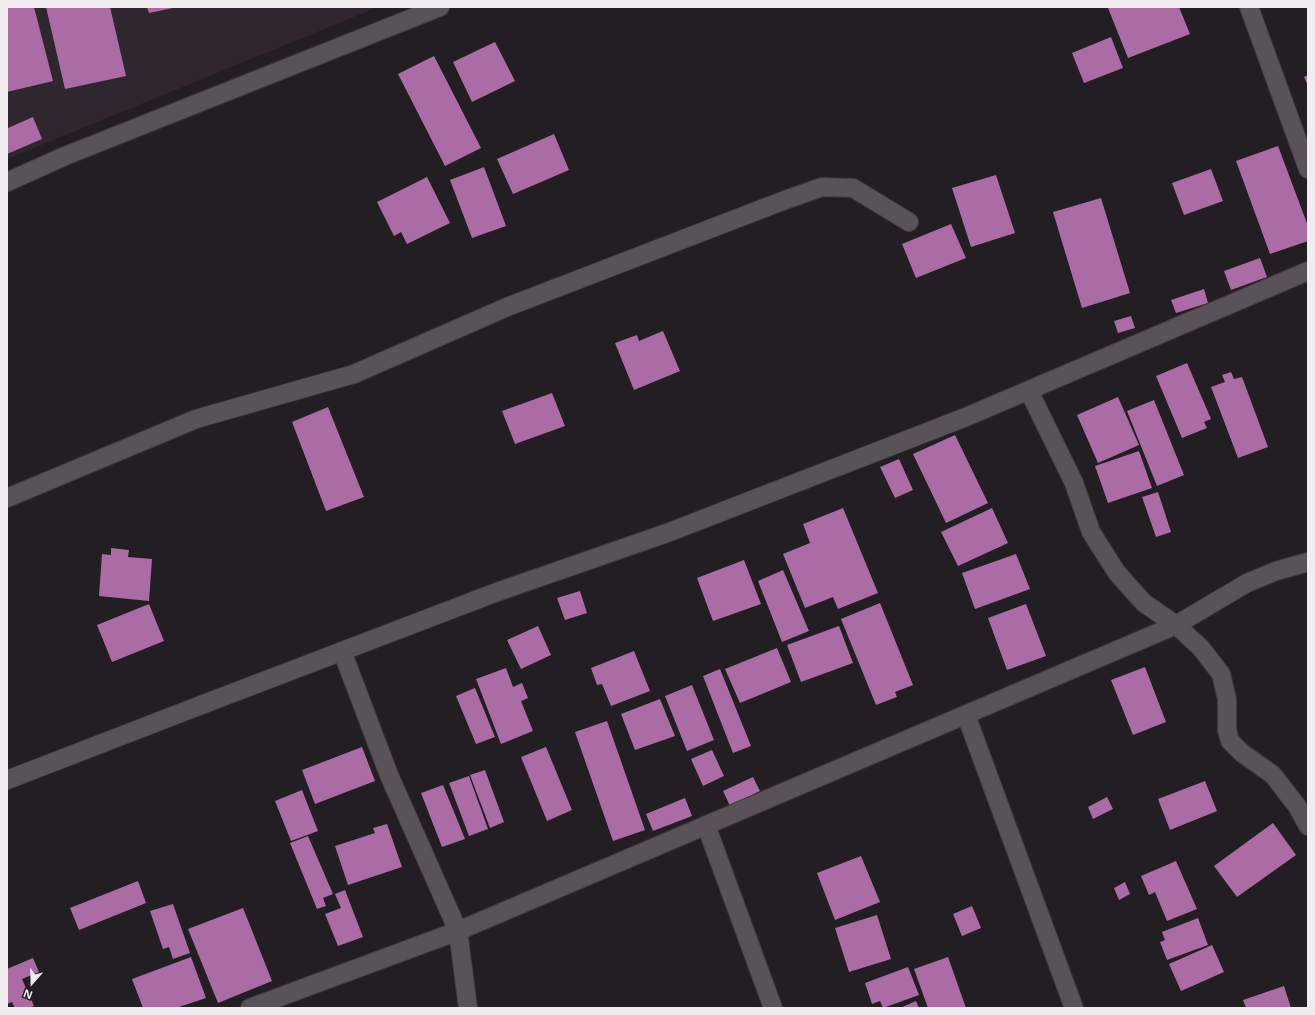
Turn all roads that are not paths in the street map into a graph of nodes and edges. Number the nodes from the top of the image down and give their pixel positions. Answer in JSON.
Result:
{"nodes":[{"id":1,"x":440,"y":7,"type":"edge"},
{"id":2,"x":1249,"y":7,"type":"edge"},
{"id":3,"x":1308,"y":169,"type":"edge"},
{"id":4,"x":7,"y":182,"type":"edge"},
{"id":5,"x":909,"y":222,"type":"dead end"},
{"id":6,"x":1308,"y":271,"type":"edge"},
{"id":7,"x":1029,"y":391,"type":"junction"},
{"id":8,"x":7,"y":498,"type":"edge"},
{"id":9,"x":1308,"y":562,"type":"edge"},
{"id":10,"x":1176,"y":625,"type":"junction"},
{"id":11,"x":342,"y":651,"type":"junction"},
{"id":12,"x":966,"y":715,"type":"junction"},
{"id":13,"x":7,"y":780,"type":"edge"},
{"id":14,"x":706,"y":825,"type":"junction"},
{"id":15,"x":1308,"y":826,"type":"edge"},
{"id":16,"x":458,"y":931,"type":"junction"},
{"id":17,"x":250,"y":1008,"type":"edge"},
{"id":18,"x":468,"y":1008,"type":"edge"},
{"id":19,"x":773,"y":1008,"type":"edge"},
{"id":20,"x":1074,"y":1008,"type":"edge"}],
"edges":[{"from":1,"to":4,"type":"street"},
{"from":2,"to":3,"type":"street"},
{"from":5,"to":8,"type":"street"},
{"from":6,"to":7,"type":"street"},
{"from":7,"to":10,"type":"street"},
{"from":7,"to":11,"type":"street"},
{"from":9,"to":10,"type":"street"},
{"from":10,"to":12,"type":"street"},
{"from":10,"to":15,"type":"street"},
{"from":11,"to":13,"type":"street"},
{"from":11,"to":16,"type":"street"},
{"from":12,"to":14,"type":"street"},
{"from":12,"to":20,"type":"street"},
{"from":14,"to":16,"type":"street"},
{"from":14,"to":19,"type":"street"},
{"from":16,"to":17,"type":"street"},
{"from":16,"to":18,"type":"street"}]}
